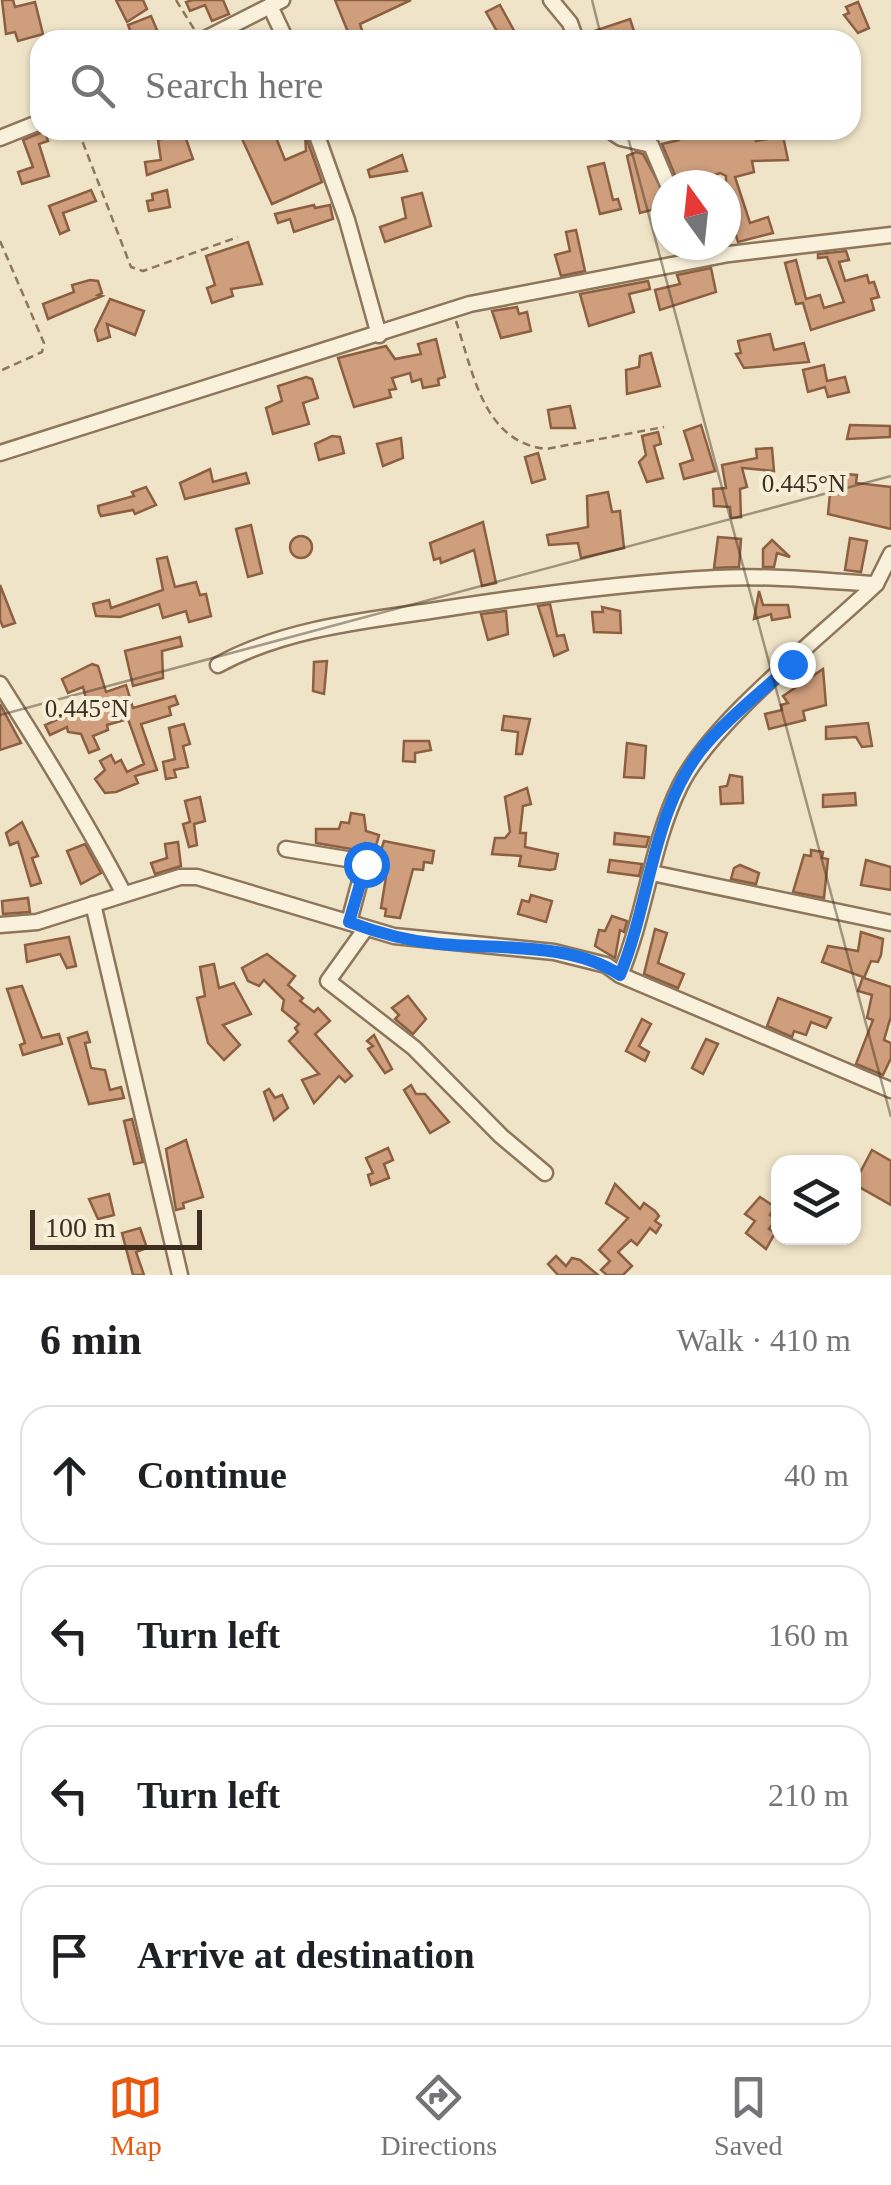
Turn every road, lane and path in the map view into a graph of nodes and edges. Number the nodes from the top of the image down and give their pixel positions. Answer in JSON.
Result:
{"nodes":[{"id":1,"x":176,"y":0,"type":"edge"},
{"id":2,"x":551,"y":0,"type":"edge"},
{"id":3,"x":276,"y":3,"type":"edge"},
{"id":4,"x":196,"y":30,"type":"edge"},
{"id":5,"x":222,"y":30,"type":"edge"},
{"id":6,"x":283,"y":30,"type":"edge"},
{"id":7,"x":572,"y":30,"type":"edge"},
{"id":8,"x":30,"y":126,"type":"edge"},
{"id":9,"x":0,"y":138,"type":"edge"},
{"id":10,"x":82,"y":140,"type":"edge"},
{"id":11,"x":319,"y":140,"type":"edge"},
{"id":12,"x":630,"y":140,"type":"edge"},
{"id":13,"x":662,"y":170,"type":"edge"},
{"id":14,"x":891,"y":235,"type":"edge"},
{"id":15,"x":238,"y":238,"type":"dead end"},
{"id":16,"x":0,"y":241,"type":"edge"},
{"id":17,"x":741,"y":248,"type":"edge"},
{"id":18,"x":660,"y":260,"type":"edge"},
{"id":19,"x":452,"y":310,"type":"junction"},
{"id":20,"x":379,"y":335,"type":"junction"},
{"id":21,"x":0,"y":371,"type":"edge"},
{"id":22,"x":664,"y":427,"type":"dead end"},
{"id":23,"x":0,"y":454,"type":"edge"},
{"id":24,"x":891,"y":554,"type":"edge"},
{"id":25,"x":883,"y":579,"type":"edge"},
{"id":26,"x":218,"y":665,"type":"dead end"},
{"id":27,"x":0,"y":684,"type":"edge"},
{"id":28,"x":286,"y":849,"type":"dead end"},
{"id":29,"x":652,"y":873,"type":"junction"},
{"id":30,"x":124,"y":894,"type":"junction"},
{"id":31,"x":93,"y":904,"type":"junction"},
{"id":32,"x":349,"y":922,"type":"junction"},
{"id":33,"x":891,"y":924,"type":"edge"},
{"id":34,"x":0,"y":925,"type":"edge"},
{"id":35,"x":366,"y":928,"type":"junction"},
{"id":36,"x":620,"y":975,"type":"junction"},
{"id":37,"x":891,"y":1090,"type":"edge"},
{"id":38,"x":545,"y":1173,"type":"dead end"},
{"id":39,"x":180,"y":1275,"type":"edge"}],
"edges":[{"from":1,"to":4,"type":"path"},
{"from":2,"to":7,"type":"street"},
{"from":3,"to":5,"type":"street"},
{"from":3,"to":6,"type":"street"},
{"from":8,"to":9,"type":"street"},
{"from":10,"to":15,"type":"path"},
{"from":11,"to":20,"type":"street"},
{"from":12,"to":13,"type":"street"},
{"from":14,"to":17,"type":"street"},
{"from":16,"to":21,"type":"path"},
{"from":18,"to":19,"type":"street"},
{"from":19,"to":20,"type":"street"},
{"from":19,"to":22,"type":"path"},
{"from":20,"to":23,"type":"street"},
{"from":24,"to":25,"type":"street"},
{"from":25,"to":26,"type":"street"},
{"from":25,"to":29,"type":"street"},
{"from":27,"to":30,"type":"street"},
{"from":28,"to":32,"type":"street"},
{"from":29,"to":33,"type":"street"},
{"from":29,"to":36,"type":"street"},
{"from":30,"to":31,"type":"street"},
{"from":30,"to":32,"type":"street"},
{"from":31,"to":34,"type":"street"},
{"from":31,"to":39,"type":"street"},
{"from":32,"to":35,"type":"street"},
{"from":35,"to":36,"type":"street"},
{"from":35,"to":38,"type":"street"},
{"from":36,"to":37,"type":"street"}]}
